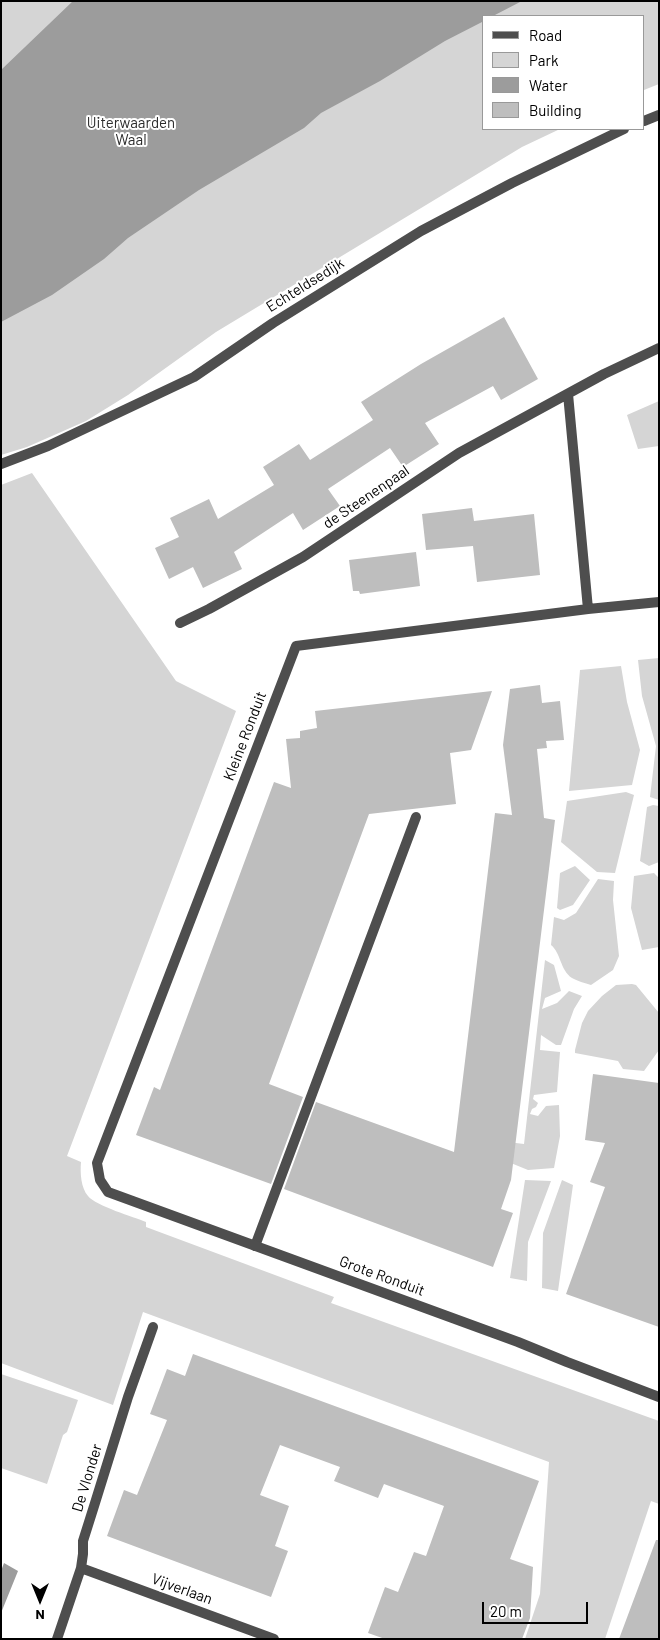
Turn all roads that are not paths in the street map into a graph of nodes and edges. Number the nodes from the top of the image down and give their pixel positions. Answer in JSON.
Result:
{"nodes":[{"id":1,"x":659,"y":115,"type":"edge"},
{"id":2,"x":645,"y":121,"type":"edge"},
{"id":3,"x":622,"y":130,"type":"edge"},
{"id":4,"x":659,"y":348,"type":"edge"},
{"id":5,"x":568,"y":394,"type":"junction"},
{"id":6,"x":1,"y":464,"type":"edge"},
{"id":7,"x":659,"y":602,"type":"edge"},
{"id":8,"x":588,"y":610,"type":"junction"},
{"id":9,"x":180,"y":623,"type":"dead end"},
{"id":10,"x":416,"y":817,"type":"dead end"},
{"id":11,"x":100,"y":1180,"type":"joint"},
{"id":12,"x":255,"y":1246,"type":"junction"},
{"id":13,"x":153,"y":1328,"type":"dead end"},
{"id":14,"x":659,"y":1397,"type":"edge"},
{"id":15,"x":80,"y":1568,"type":"junction"},
{"id":16,"x":57,"y":1639,"type":"edge"},
{"id":17,"x":274,"y":1639,"type":"edge"}],
"edges":[{"from":1,"to":2,"type":"street"},
{"from":3,"to":6,"type":"street","name":"Echteldsedijk"},
{"from":4,"to":5,"type":"street","name":"de Steenenpaal"},
{"from":5,"to":8,"type":"street"},
{"from":5,"to":9,"type":"street","name":"de Steenenpaal"},
{"from":7,"to":8,"type":"street","name":"Kleine Ronduit"},
{"from":8,"to":11,"type":"street","name":"Kleine Ronduit"},
{"from":10,"to":12,"type":"street"},
{"from":11,"to":12,"type":"street","name":"Grote Ronduit"},
{"from":12,"to":14,"type":"street","name":"Grote Ronduit"},
{"from":13,"to":15,"type":"street","name":"De Vlonder"},
{"from":15,"to":16,"type":"street","name":"De Vlonder"},
{"from":15,"to":17,"type":"street","name":"Vijverlaan"}]}
